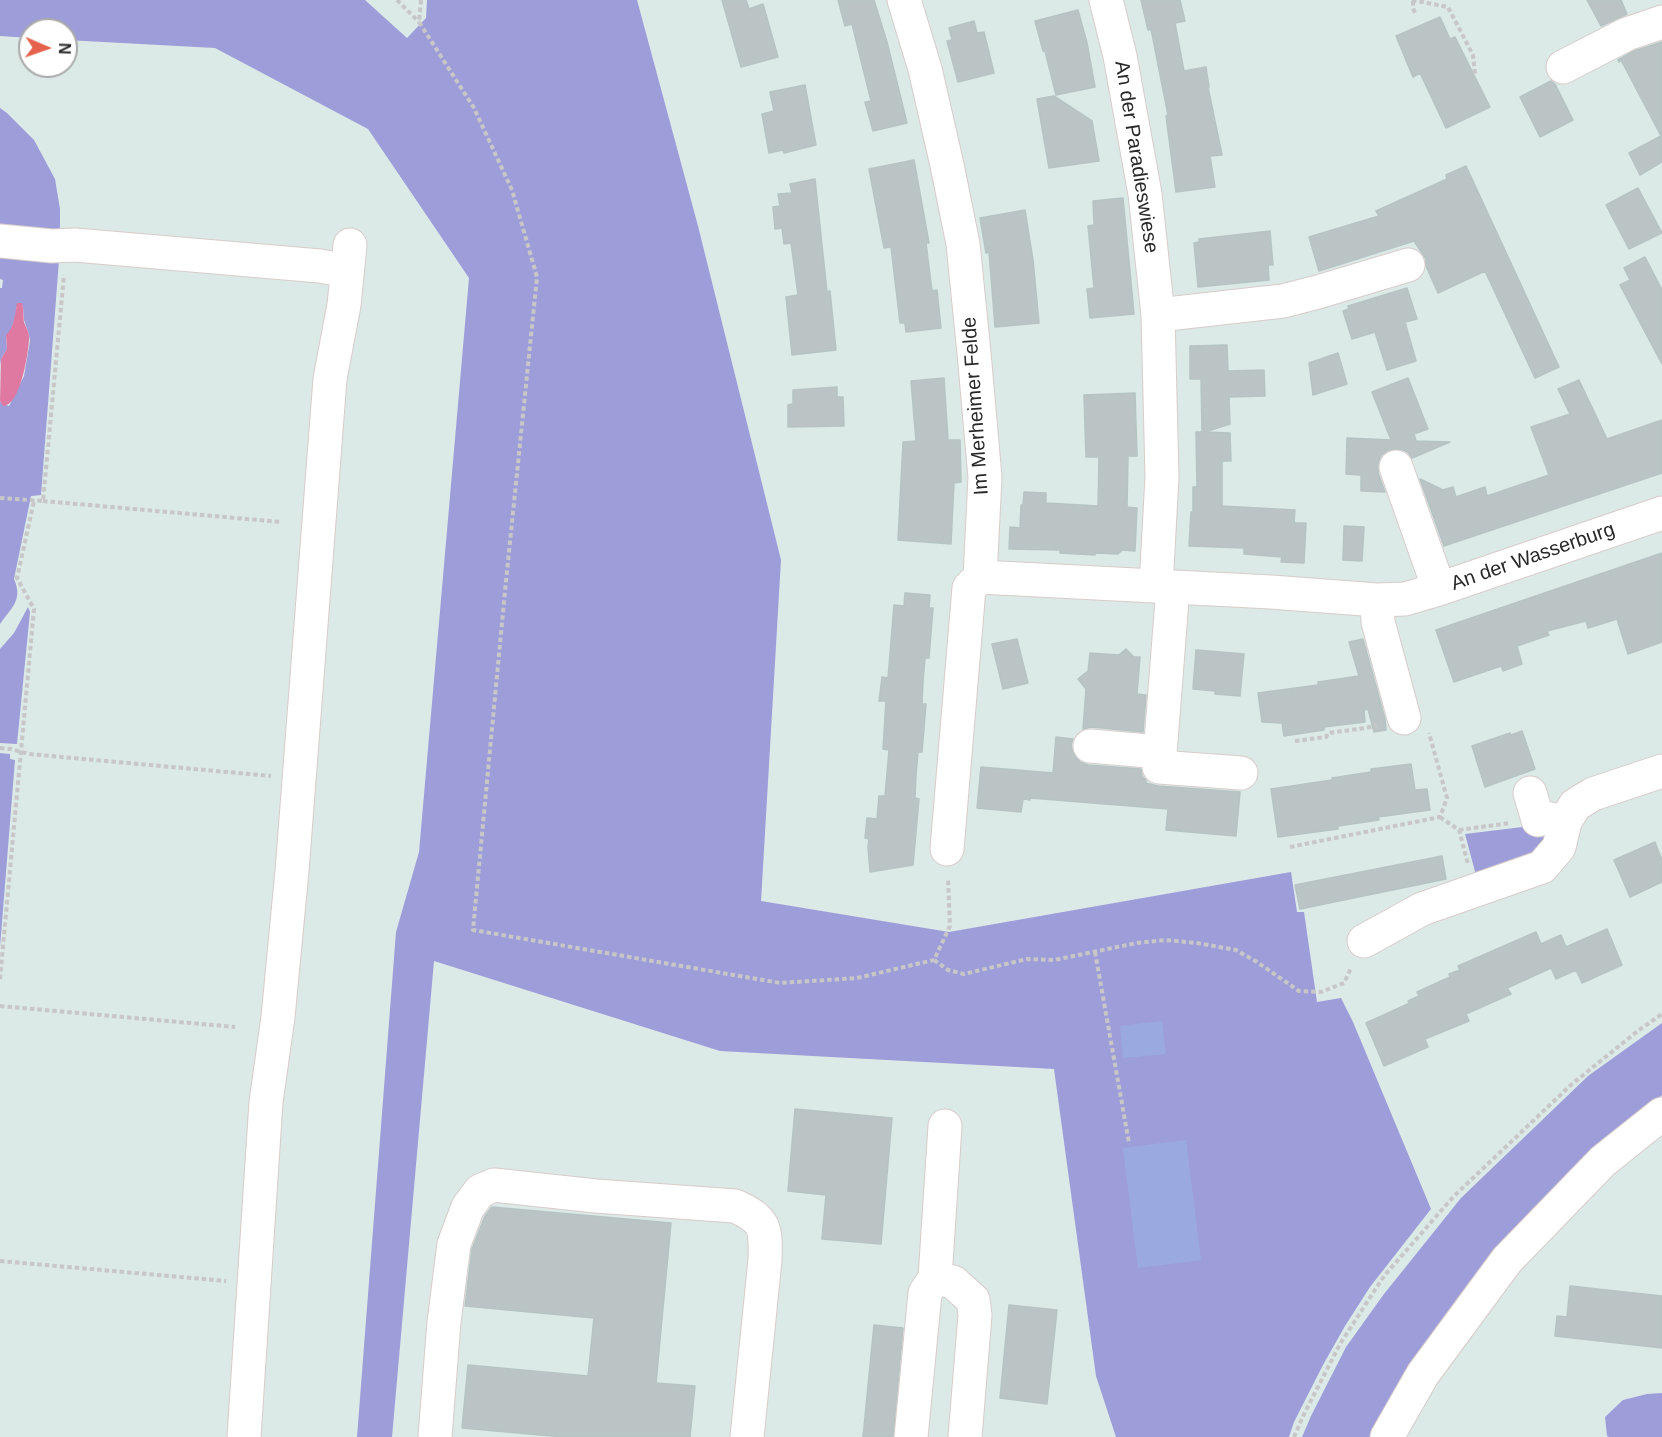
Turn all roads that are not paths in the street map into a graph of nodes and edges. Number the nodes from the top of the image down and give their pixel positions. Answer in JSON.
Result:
{"nodes":[{"id":1,"x":904,"y":0,"type":"edge"},
{"id":2,"x":1106,"y":0,"type":"edge"},
{"id":3,"x":1662,"y":22,"type":"edge"},
{"id":4,"x":1563,"y":68,"type":"dead end"},
{"id":5,"x":0,"y":241,"type":"edge"},
{"id":6,"x":1408,"y":265,"type":"dead end"},
{"id":7,"x":1158,"y":315,"type":"junction"},
{"id":8,"x":1396,"y":467,"type":"dead end"},
{"id":9,"x":1662,"y":513,"type":"edge"},
{"id":10,"x":980,"y":577,"type":"junction"},
{"id":11,"x":1164,"y":586,"type":"junction"},
{"id":12,"x":1439,"y":589,"type":"junction"},
{"id":13,"x":1377,"y":600,"type":"junction"},
{"id":14,"x":1417,"y":725,"type":"road end"},
{"id":15,"x":1090,"y":746,"type":"dead end"},
{"id":16,"x":1160,"y":752,"type":"junction"},
{"id":17,"x":1662,"y":771,"type":"edge"},
{"id":18,"x":1241,"y":773,"type":"dead end"},
{"id":19,"x":947,"y":849,"type":"road end"},
{"id":20,"x":1364,"y":941,"type":"road end"},
{"id":21,"x":1662,"y":1114,"type":"edge"},
{"id":22,"x":945,"y":1126,"type":"dead end"},
{"id":23,"x":935,"y":1278,"type":"junction"},
{"id":24,"x":244,"y":1437,"type":"edge"},
{"id":25,"x":435,"y":1437,"type":"edge"},
{"id":26,"x":747,"y":1437,"type":"edge"},
{"id":27,"x":911,"y":1437,"type":"edge"},
{"id":28,"x":965,"y":1437,"type":"edge"},
{"id":29,"x":1387,"y":1437,"type":"edge"}],
"edges":[{"from":1,"to":10,"type":"street","name":"Im Merheimer Felde"},
{"from":2,"to":7,"type":"street","name":"An der Paradieswiese"},
{"from":3,"to":4,"type":"street"},
{"from":5,"to":24,"type":"street"},
{"from":6,"to":7,"type":"street"},
{"from":7,"to":11,"type":"street","name":"An der Paradieswiese"},
{"from":8,"to":12,"type":"street"},
{"from":9,"to":12,"type":"street","name":"An der Wasserburg"},
{"from":10,"to":11,"type":"street","name":"An der Wasserburg"},
{"from":10,"to":19,"type":"street","name":"Im Merheimer Felde"},
{"from":11,"to":13,"type":"street","name":"An der Wasserburg"},
{"from":11,"to":16,"type":"street"},
{"from":12,"to":13,"type":"street","name":"An der Wasserburg"},
{"from":13,"to":14,"type":"street"},
{"from":15,"to":16,"type":"street"},
{"from":16,"to":18,"type":"street"},
{"from":17,"to":20,"type":"street"},
{"from":21,"to":29,"type":"street"},
{"from":22,"to":23,"type":"street"},
{"from":23,"to":27,"type":"street"},
{"from":23,"to":28,"type":"street"},
{"from":25,"to":26,"type":"street"}]}
